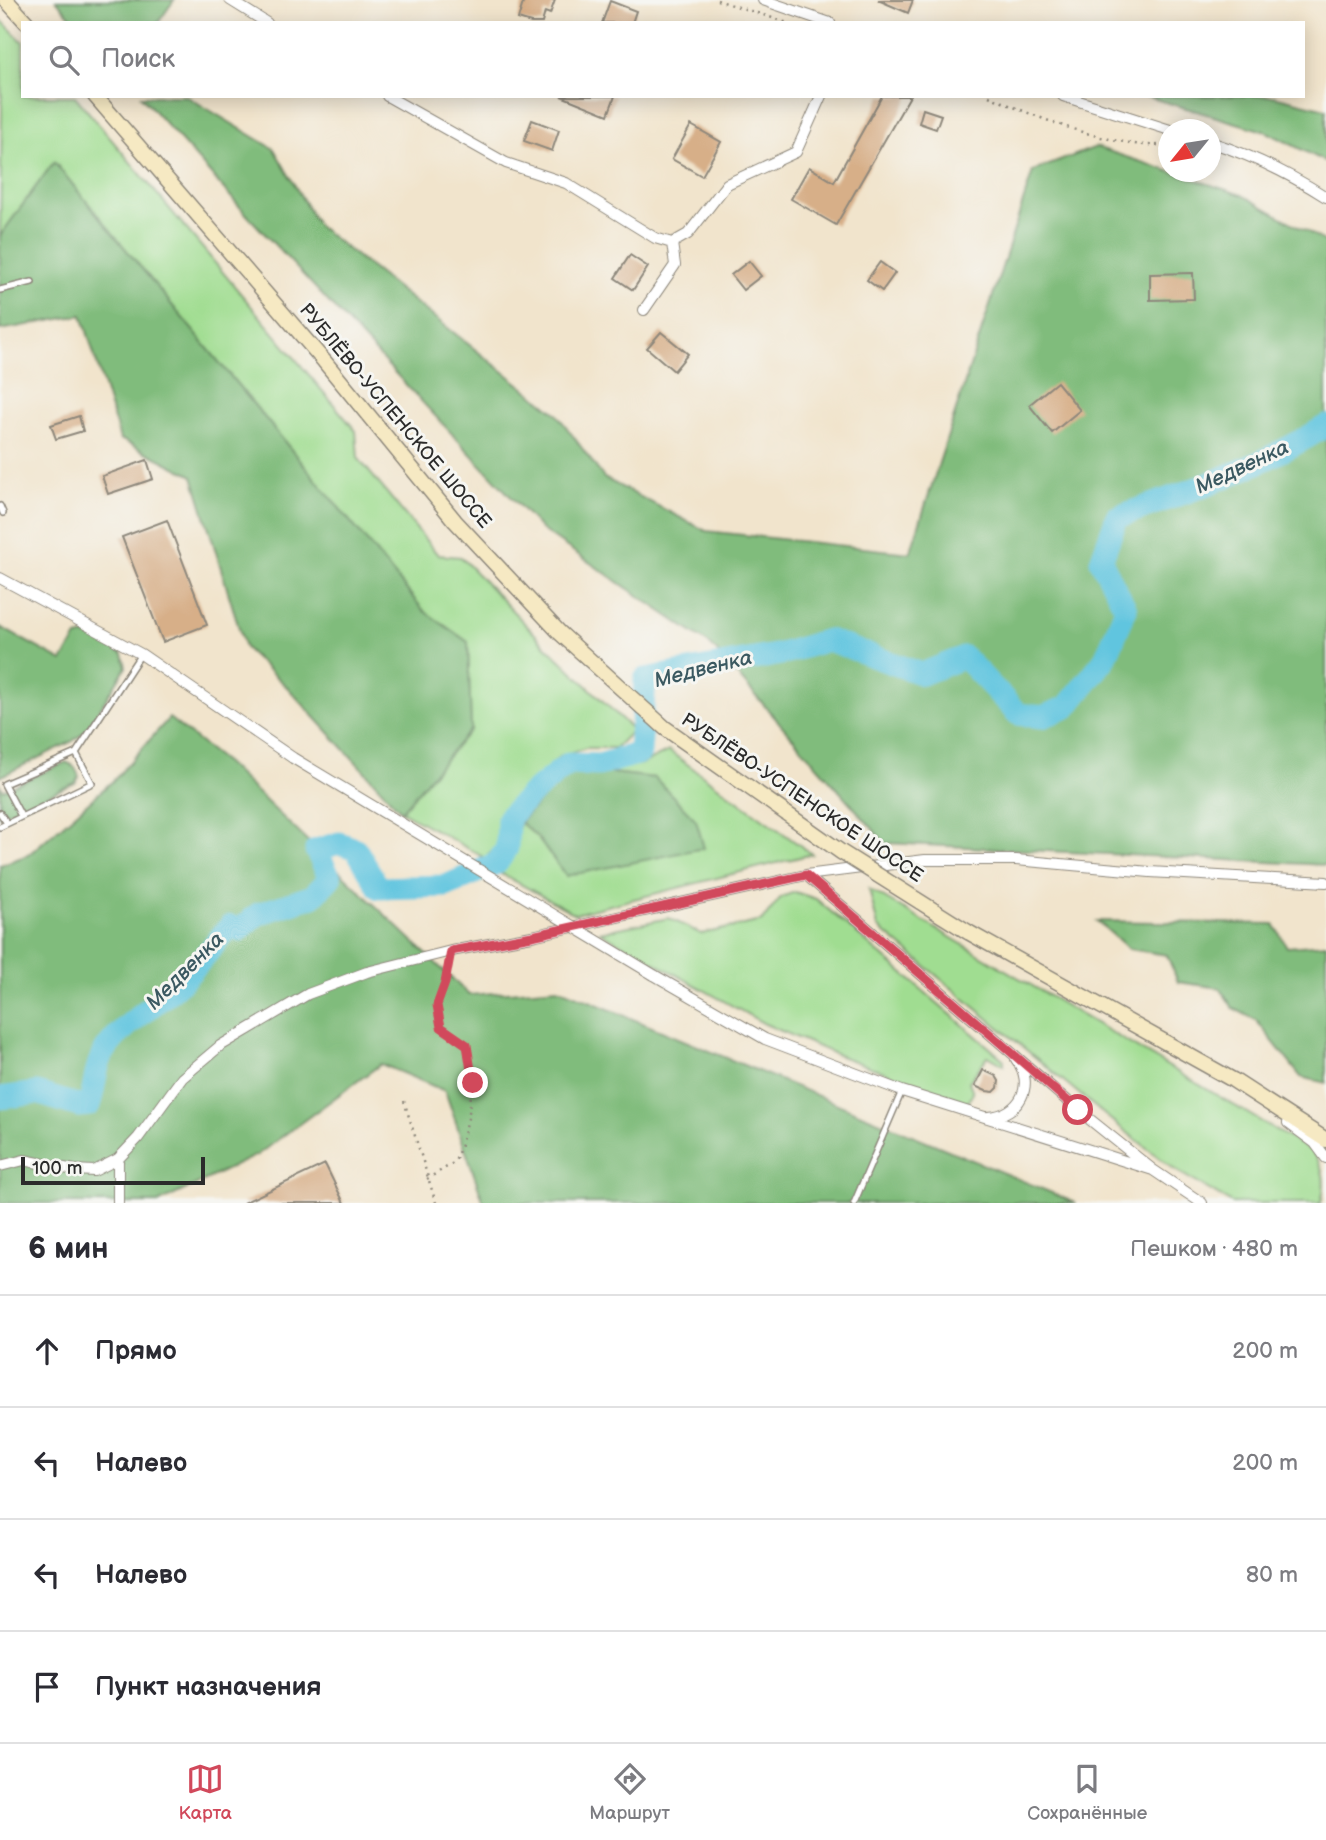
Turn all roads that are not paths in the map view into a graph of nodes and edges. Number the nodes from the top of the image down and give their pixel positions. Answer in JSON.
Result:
{"nodes":[{"id":1,"x":6,"y":0,"type":"edge"},
{"id":2,"x":230,"y":0,"type":"edge"},
{"id":3,"x":764,"y":0,"type":"edge"},
{"id":4,"x":25,"y":21,"type":"edge"},
{"id":5,"x":264,"y":21,"type":"edge"},
{"id":6,"x":824,"y":21,"type":"edge"},
{"id":7,"x":97,"y":98,"type":"edge"},
{"id":8,"x":391,"y":98,"type":"edge"},
{"id":9,"x":820,"y":98,"type":"edge"},
{"id":10,"x":1069,"y":98,"type":"edge"},
{"id":11,"x":1158,"y":126,"type":"edge"},
{"id":12,"x":1221,"y":146,"type":"edge"},
{"id":13,"x":1326,"y":197,"type":"edge"},
{"id":14,"x":673,"y":243,"type":"junction"},
{"id":15,"x":32,"y":282,"type":"dead end"},
{"id":16,"x":0,"y":290,"type":"edge"},
{"id":17,"x":644,"y":310,"type":"dead end"},
{"id":18,"x":0,"y":506,"type":"edge"},
{"id":19,"x":3,"y":513,"type":"dead end"},
{"id":20,"x":0,"y":578,"type":"edge"},
{"id":21,"x":141,"y":654,"type":"junction"},
{"id":22,"x":76,"y":753,"type":"junction"},
{"id":23,"x":0,"y":813,"type":"edge"},
{"id":24,"x":21,"y":817,"type":"junction"},
{"id":25,"x":7,"y":824,"type":"junction"},
{"id":26,"x":0,"y":827,"type":"edge"},
{"id":27,"x":806,"y":875,"type":"junction"},
{"id":28,"x":1326,"y":882,"type":"edge"},
{"id":29,"x":1010,"y":1051,"type":"junction"},
{"id":30,"x":1233,"y":1080,"type":"junction"},
{"id":31,"x":902,"y":1091,"type":"junction"},
{"id":32,"x":981,"y":1117,"type":"junction"},
{"id":33,"x":1326,"y":1140,"type":"edge"},
{"id":34,"x":1326,"y":1158,"type":"edge"},
{"id":35,"x":118,"y":1159,"type":"junction"},
{"id":36,"x":0,"y":1166,"type":"edge"},
{"id":37,"x":1153,"y":1170,"type":"junction"},
{"id":38,"x":1199,"y":1202,"type":"edge"},
{"id":39,"x":118,"y":1203,"type":"edge"},
{"id":40,"x":854,"y":1203,"type":"edge"}],
"edges":[{"from":1,"to":4,"type":"main road"},
{"from":2,"to":5,"type":"street"},
{"from":3,"to":6,"type":"street"},
{"from":7,"to":30,"type":"main road","name":"РУБЛЁВО-УСПЕНСКОЕ ШОССЕ","bridge":true},
{"from":8,"to":14,"type":"street"},
{"from":9,"to":14,"type":"street"},
{"from":10,"to":11,"type":"street"},
{"from":12,"to":13,"type":"street"},
{"from":14,"to":17,"type":"street"},
{"from":15,"to":16,"type":"lane"},
{"from":18,"to":19,"type":"lane"},
{"from":20,"to":21,"type":"street"},
{"from":21,"to":22,"type":"lane"},
{"from":21,"to":31,"type":"street","bridge":true},
{"from":22,"to":24,"type":"lane"},
{"from":22,"to":24,"type":"lane"},
{"from":23,"to":25,"type":"lane"},
{"from":24,"to":25,"type":"lane"},
{"from":25,"to":26,"type":"lane"},
{"from":27,"to":28,"type":"street"},
{"from":27,"to":29,"type":"street"},
{"from":27,"to":35,"type":"street"},
{"from":29,"to":32,"type":"street"},
{"from":29,"to":37,"type":"street"},
{"from":30,"to":33,"type":"main road","name":"РУБЛЁВО-УСПЕНСКОЕ ШОССЕ"},
{"from":30,"to":34,"type":"street"},
{"from":31,"to":32,"type":"street"},
{"from":31,"to":40,"type":"lane"},
{"from":32,"to":37,"type":"street"},
{"from":35,"to":36,"type":"street"},
{"from":35,"to":39,"type":"street"},
{"from":37,"to":38,"type":"street"}]}
